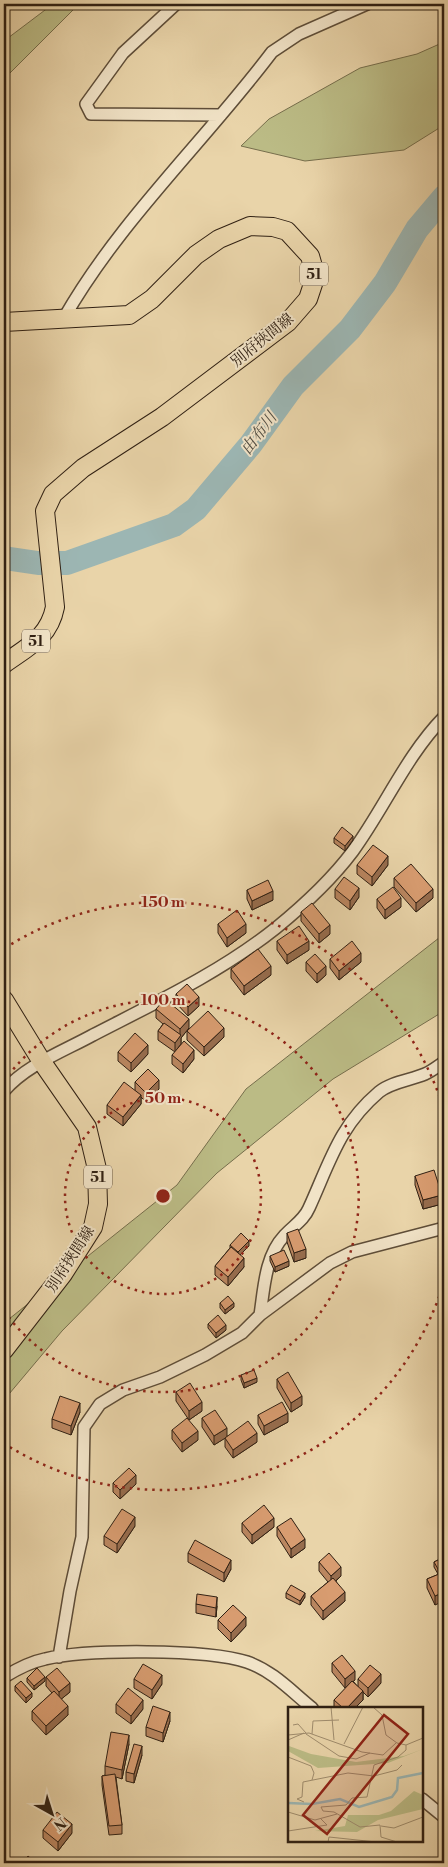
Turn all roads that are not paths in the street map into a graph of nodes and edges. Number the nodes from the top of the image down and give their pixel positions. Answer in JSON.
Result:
{"nodes":[{"id":1,"x":176,"y":4,"type":"edge"},
{"id":2,"x":367,"y":4,"type":"edge"},
{"id":3,"x":222,"y":115,"type":"junction"},
{"id":4,"x":64,"y":318,"type":"junction"},
{"id":5,"x":4,"y":322,"type":"edge"},
{"id":6,"x":4,"y":664,"type":"edge"},
{"id":7,"x":444,"y":717,"type":"edge"},
{"id":8,"x":4,"y":1000,"type":"edge"},
{"id":9,"x":42,"y":1062,"type":"junction"},
{"id":10,"x":444,"y":1062,"type":"edge"},
{"id":11,"x":4,"y":1091,"type":"edge"},
{"id":12,"x":444,"y":1228,"type":"edge"},
{"id":13,"x":260,"y":1315,"type":"junction"},
{"id":14,"x":4,"y":1350,"type":"edge"},
{"id":15,"x":59,"y":1657,"type":"junction"},
{"id":16,"x":4,"y":1677,"type":"edge"},
{"id":17,"x":311,"y":1707,"type":"edge"},
{"id":18,"x":423,"y":1800,"type":"edge"},
{"id":19,"x":444,"y":1817,"type":"edge"}],
"edges":[{"from":1,"to":3,"type":"street"},
{"from":2,"to":3,"type":"street"},
{"from":3,"to":4,"type":"street"},
{"from":4,"to":5,"type":"main road","name":"別府挾間線","number":"51"},
{"from":4,"to":6,"type":"main road","name":"別府挾間線","number":"51"},
{"from":7,"to":9,"type":"street"},
{"from":8,"to":9,"type":"main road","name":"別府挾間線","number":"51"},
{"from":9,"to":11,"type":"street"},
{"from":9,"to":14,"type":"main road","name":"別府挾間線","number":"51"},
{"from":10,"to":13,"type":"street"},
{"from":12,"to":13,"type":"street"},
{"from":13,"to":15,"type":"street"},
{"from":15,"to":16,"type":"street"},
{"from":15,"to":17,"type":"street"},
{"from":18,"to":19,"type":"street"}]}
